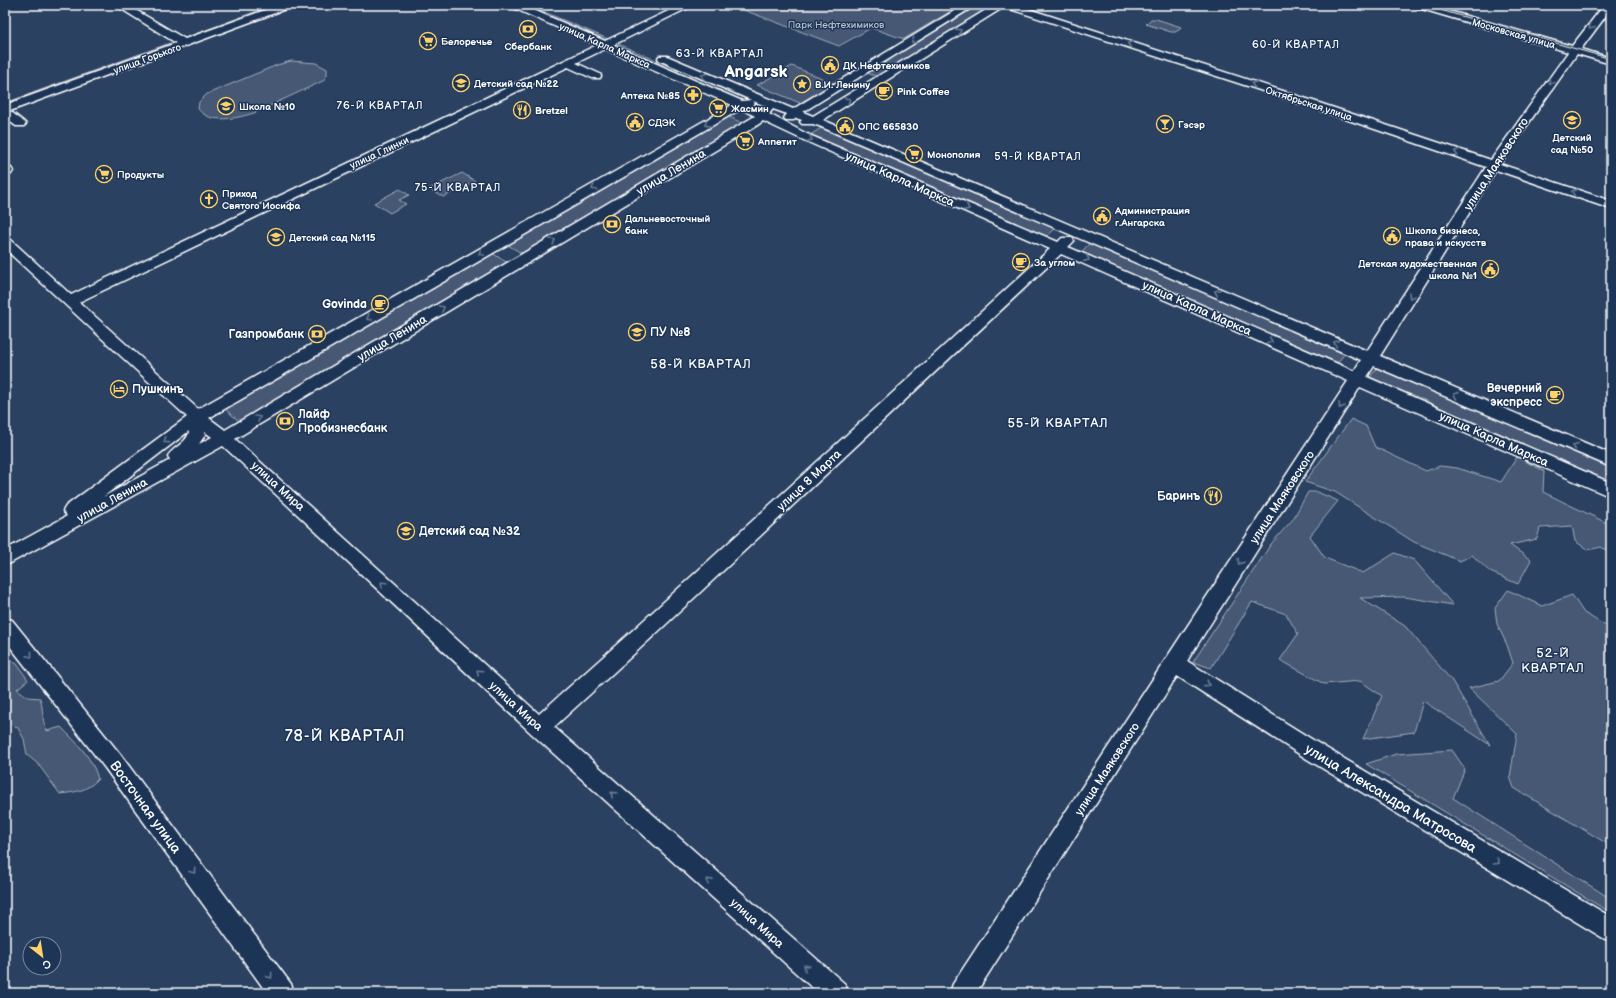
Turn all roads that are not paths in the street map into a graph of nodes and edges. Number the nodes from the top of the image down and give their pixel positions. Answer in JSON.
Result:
{"nodes":[{"id":1,"x":120,"y":5,"type":"edge"},
{"id":2,"x":270,"y":5,"type":"edge"},
{"id":3,"x":288,"y":5,"type":"edge"},
{"id":4,"x":514,"y":5,"type":"edge"},
{"id":5,"x":535,"y":5,"type":"edge"},
{"id":6,"x":689,"y":5,"type":"edge"},
{"id":7,"x":971,"y":5,"type":"edge"},
{"id":8,"x":1001,"y":5,"type":"edge"},
{"id":9,"x":1006,"y":5,"type":"edge"},
{"id":10,"x":1418,"y":5,"type":"edge"},
{"id":11,"x":1609,"y":5,"type":"edge"},
{"id":12,"x":616,"y":39,"type":"junction"},
{"id":13,"x":181,"y":42,"type":"junction"},
{"id":14,"x":628,"y":44,"type":"dead end"},
{"id":15,"x":604,"y":45,"type":"junction"},
{"id":16,"x":1573,"y":50,"type":"junction"},
{"id":17,"x":655,"y":55,"type":"dead end"},
{"id":18,"x":1611,"y":61,"type":"edge"},
{"id":19,"x":568,"y":63,"type":"junction"},
{"id":20,"x":596,"y":76,"type":"dead end"},
{"id":21,"x":5,"y":102,"type":"edge"},
{"id":22,"x":766,"y":102,"type":"junction"},
{"id":23,"x":741,"y":105,"type":"junction"},
{"id":24,"x":5,"y":109,"type":"edge"},
{"id":25,"x":5,"y":113,"type":"edge"},
{"id":26,"x":794,"y":113,"type":"junction"},
{"id":27,"x":762,"y":116,"type":"junction"},
{"id":28,"x":815,"y":120,"type":"junction"},
{"id":29,"x":20,"y":124,"type":"dead end"},
{"id":30,"x":784,"y":127,"type":"junction"},
{"id":31,"x":1494,"y":164,"type":"junction"},
{"id":32,"x":1611,"y":205,"type":"edge"},
{"id":33,"x":1077,"y":232,"type":"junction"},
{"id":34,"x":5,"y":242,"type":"edge"},
{"id":35,"x":496,"y":245,"type":"junction"},
{"id":36,"x":1060,"y":248,"type":"junction"},
{"id":37,"x":520,"y":261,"type":"junction"},
{"id":38,"x":70,"y":301,"type":"junction"},
{"id":39,"x":1371,"y":358,"type":"junction"},
{"id":40,"x":1357,"y":380,"type":"junction"},
{"id":41,"x":198,"y":418,"type":"junction"},
{"id":42,"x":224,"y":438,"type":"junction"},
{"id":43,"x":1611,"y":461,"type":"edge"},
{"id":44,"x":1611,"y":490,"type":"edge"},
{"id":45,"x":106,"y":503,"type":"junction"},
{"id":46,"x":5,"y":555,"type":"edge"},
{"id":47,"x":5,"y":559,"type":"edge"},
{"id":48,"x":5,"y":626,"type":"edge"},
{"id":49,"x":1174,"y":663,"type":"junction"},
{"id":50,"x":539,"y":727,"type":"junction"},
{"id":51,"x":1611,"y":930,"type":"edge"},
{"id":52,"x":282,"y":993,"type":"edge"},
{"id":53,"x":836,"y":993,"type":"edge"},
{"id":54,"x":962,"y":993,"type":"edge"}],
"edges":[{"from":1,"to":13,"type":"street"},
{"from":2,"to":13,"type":"street","name":"улица Горького"},
{"from":3,"to":13,"type":"street","name":"улица Горького"},
{"from":4,"to":15,"type":"street","name":"улица Карла Маркса"},
{"from":5,"to":12,"type":"street","name":"улица Карла Маркса"},
{"from":6,"to":12,"type":"street","name":"улица Глинки"},
{"from":7,"to":26,"type":"street","one_way":true},
{"from":28,"to":8,"type":"street","one_way":true},
{"from":31,"to":9,"type":"street","name":"Октябрьская улица","one_way":true},
{"from":10,"to":16,"type":"street","name":"Московская улица"},
{"from":11,"to":16,"type":"street","name":"улица Маяковского","one_way":true},
{"from":12,"to":14,"type":"street","name":"улица Карла Маркса"},
{"from":12,"to":15,"type":"street","name":"улица Глинки"},
{"from":13,"to":21,"type":"street","name":"улица Горького"},
{"from":13,"to":24,"type":"street","name":"улица Горького"},
{"from":15,"to":19,"type":"street","name":"улица Глинки"},
{"from":15,"to":23,"type":"street","name":"улица Карла Маркса"},
{"from":16,"to":18,"type":"street","name":"Московская улица"},
{"from":16,"to":31,"type":"street","name":"улица Маяковского","one_way":true},
{"from":22,"to":17,"type":"street","name":"улица Карла Маркса","one_way":true},
{"from":19,"to":20,"type":"street"},
{"from":19,"to":38,"type":"street","name":"улица Глинки"},
{"from":22,"to":23,"type":"street","name":"улица Ленина"},
{"from":22,"to":26,"type":"street","name":"улица Карла Маркса"},
{"from":22,"to":27,"type":"street","name":"улица Ленина"},
{"from":23,"to":27,"type":"street","name":"улица Карла Маркса"},
{"from":23,"to":35,"type":"street","name":"улица Ленина","one_way":true},
{"from":25,"to":29,"type":"street"},
{"from":26,"to":28,"type":"street","name":"улица Карла Маркса"},
{"from":26,"to":30,"type":"street"},
{"from":27,"to":30,"type":"street","name":"улица Карла Маркса"},
{"from":37,"to":27,"type":"street","name":"улица Ленина","one_way":true},
{"from":28,"to":30,"type":"street"},
{"from":28,"to":33,"type":"street","name":"улица Карла Маркса"},
{"from":30,"to":36,"type":"street","name":"улица Карла Маркса","one_way":true},
{"from":32,"to":31,"type":"street","name":"Октябрьская улица","one_way":true},
{"from":31,"to":39,"type":"street","name":"улица Маяковского","one_way":true},
{"from":33,"to":36,"type":"street","name":"улица 8 Марта"},
{"from":39,"to":33,"type":"street","name":"улица Карла Маркса","one_way":true},
{"from":34,"to":38,"type":"street","name":"улица Мира"},
{"from":35,"to":37,"type":"street"},
{"from":35,"to":41,"type":"street","name":"улица Ленина","one_way":true},
{"from":36,"to":40,"type":"street","name":"улица Карла Маркса","one_way":true},
{"from":36,"to":50,"type":"street","name":"улица 8 Марта"},
{"from":42,"to":37,"type":"street","name":"улица Ленина","one_way":true},
{"from":38,"to":41,"type":"street","name":"улица Мира"},
{"from":39,"to":40,"type":"street","name":"улица Маяковского"},
{"from":43,"to":39,"type":"street","name":"улица Карла Маркса","one_way":true},
{"from":40,"to":44,"type":"street","name":"улица Карла Маркса"},
{"from":40,"to":49,"type":"street","name":"улица Маяковского","one_way":true},
{"from":41,"to":42,"type":"street","name":"улица Мира"},
{"from":41,"to":45,"type":"street"},
{"from":41,"to":46,"type":"street","name":"улица Ленина","one_way":true},
{"from":42,"to":45,"type":"street","name":"улица Ленина"},
{"from":50,"to":42,"type":"street","name":"улица Мира","one_way":true},
{"from":45,"to":47,"type":"street","name":"улица Ленина"},
{"from":48,"to":52,"type":"street","name":"Восточная улица","one_way":true},
{"from":49,"to":51,"type":"street","name":"улица Александра Матросова","one_way":true},
{"from":49,"to":54,"type":"street","name":"улица Маяковского"},
{"from":53,"to":50,"type":"street","name":"улица Мира","one_way":true}]}
